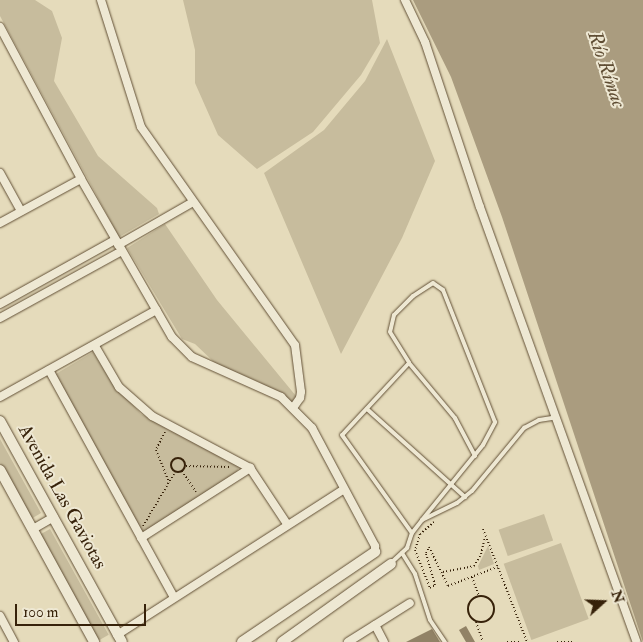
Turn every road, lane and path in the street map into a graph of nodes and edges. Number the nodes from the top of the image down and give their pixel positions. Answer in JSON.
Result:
{"nodes":[{"id":1,"x":101,"y":0,"type":"edge"},
{"id":2,"x":405,"y":0,"type":"edge"},
{"id":3,"x":0,"y":27,"type":"edge"},
{"id":4,"x":0,"y":173,"type":"edge"},
{"id":5,"x":81,"y":178,"type":"junction"},
{"id":6,"x":193,"y":202,"type":"junction"},
{"id":7,"x":21,"y":211,"type":"junction"},
{"id":8,"x":0,"y":223,"type":"edge"},
{"id":9,"x":118,"y":245,"type":"junction"},
{"id":10,"x":0,"y":304,"type":"edge"},
{"id":11,"x":156,"y":310,"type":"junction"},
{"id":12,"x":0,"y":318,"type":"edge"},
{"id":13,"x":95,"y":346,"type":"junction"},
{"id":14,"x":409,"y":363,"type":"junction"},
{"id":15,"x":49,"y":370,"type":"junction"},
{"id":16,"x":0,"y":397,"type":"edge"},
{"id":17,"x":293,"y":408,"type":"junction"},
{"id":18,"x":367,"y":409,"type":"junction"},
{"id":19,"x":557,"y":417,"type":"junction"},
{"id":20,"x":0,"y":421,"type":"edge"},
{"id":21,"x":165,"y":432,"type":"dead end"},
{"id":22,"x":475,"y":456,"type":"junction"},
{"id":23,"x":186,"y":466,"type":"junction"},
{"id":24,"x":235,"y":468,"type":"dead end"},
{"id":25,"x":250,"y":468,"type":"junction"},
{"id":26,"x":0,"y":470,"type":"edge"},
{"id":27,"x":182,"y":471,"type":"junction"},
{"id":28,"x":175,"y":472,"type":"junction"},
{"id":29,"x":169,"y":482,"type":"junction"},
{"id":30,"x":451,"y":485,"type":"junction"},
{"id":31,"x":343,"y":490,"type":"junction"},
{"id":32,"x":197,"y":494,"type":"dead end"},
{"id":33,"x":465,"y":497,"type":"junction"},
{"id":34,"x":54,"y":517,"type":"junction"},
{"id":35,"x":438,"y":519,"type":"dead end"},
{"id":36,"x":422,"y":520,"type":"junction"},
{"id":37,"x":287,"y":524,"type":"junction"},
{"id":38,"x":142,"y":528,"type":"dead end"},
{"id":39,"x":483,"y":529,"type":"dead end"},
{"id":40,"x":33,"y":530,"type":"junction"},
{"id":41,"x":412,"y":533,"type":"junction"},
{"id":42,"x":485,"y":534,"type":"junction"},
{"id":43,"x":142,"y":538,"type":"junction"},
{"id":44,"x":375,"y":552,"type":"joint"},
{"id":45,"x":402,"y":553,"type":"junction"},
{"id":46,"x":390,"y":564,"type":"joint"},
{"id":47,"x":497,"y":567,"type":"junction"},
{"id":48,"x":443,"y":572,"type":"junction"},
{"id":49,"x":472,"y":577,"type":"junction"},
{"id":50,"x":479,"y":596,"type":"junction"},
{"id":51,"x":174,"y":597,"type":"junction"},
{"id":52,"x":410,"y":603,"type":"dead end"},
{"id":53,"x":0,"y":616,"type":"edge"},
{"id":54,"x":476,"y":622,"type":"junction"},
{"id":55,"x":375,"y":625,"type":"junction"},
{"id":56,"x":3,"y":629,"type":"edge"},
{"id":57,"x":120,"y":639,"type":"edge"},
{"id":58,"x":14,"y":642,"type":"edge"},
{"id":59,"x":94,"y":642,"type":"edge"},
{"id":60,"x":242,"y":642,"type":"edge"},
{"id":61,"x":282,"y":642,"type":"edge"},
{"id":62,"x":348,"y":642,"type":"edge"},
{"id":63,"x":384,"y":642,"type":"edge"},
{"id":64,"x":445,"y":642,"type":"edge"},
{"id":65,"x":483,"y":642,"type":"edge"},
{"id":66,"x":507,"y":642,"type":"edge"},
{"id":67,"x":520,"y":642,"type":"edge"},
{"id":68,"x":527,"y":642,"type":"edge"},
{"id":69,"x":557,"y":642,"type":"edge"},
{"id":70,"x":573,"y":642,"type":"edge"},
{"id":71,"x":637,"y":642,"type":"edge"}],
"edges":[{"from":1,"to":6,"type":"street"},
{"from":2,"to":19,"type":"street"},
{"from":3,"to":5,"type":"street"},
{"from":4,"to":7,"type":"street"},
{"from":5,"to":7,"type":"street"},
{"from":5,"to":9,"type":"street"},
{"from":6,"to":9,"type":"street"},
{"from":6,"to":17,"type":"street"},
{"from":7,"to":8,"type":"street"},
{"from":9,"to":10,"type":"street"},
{"from":9,"to":11,"type":"street"},
{"from":9,"to":12,"type":"street"},
{"from":11,"to":13,"type":"street"},
{"from":11,"to":17,"type":"street"},
{"from":13,"to":15,"type":"street"},
{"from":13,"to":25,"type":"street"},
{"from":14,"to":18,"type":"lane"},
{"from":14,"to":22,"type":"lane"},
{"from":14,"to":22,"type":"lane"},
{"from":15,"to":16,"type":"street"},
{"from":15,"to":43,"type":"street"},
{"from":17,"to":31,"type":"street"},
{"from":18,"to":30,"type":"lane"},
{"from":18,"to":41,"type":"lane"},
{"from":19,"to":33,"type":"lane"},
{"from":19,"to":71,"type":"street"},
{"from":20,"to":34,"type":"street","name":"Avenida Las Gaviotas"},
{"from":21,"to":29,"type":"path"},
{"from":22,"to":30,"type":"lane"},
{"from":23,"to":24,"type":"path"},
{"from":23,"to":27,"type":"path"},
{"from":23,"to":28,"type":"path"},
{"from":25,"to":37,"type":"street"},
{"from":25,"to":43,"type":"street"},
{"from":26,"to":40,"type":"street"},
{"from":27,"to":28,"type":"path"},
{"from":27,"to":32,"type":"path"},
{"from":28,"to":29,"type":"path"},
{"from":29,"to":38,"type":"path"},
{"from":30,"to":33,"type":"lane"},
{"from":30,"to":36,"type":"lane"},
{"from":31,"to":37,"type":"street"},
{"from":31,"to":44,"type":"street"},
{"from":33,"to":36,"type":"lane"},
{"from":34,"to":40,"type":"street"},
{"from":34,"to":57,"type":"street","name":"Avenida Las Gaviotas"},
{"from":35,"to":48,"type":"path"},
{"from":36,"to":41,"type":"lane"},
{"from":37,"to":51,"type":"street"},
{"from":39,"to":42,"type":"path"},
{"from":40,"to":59,"type":"street"},
{"from":41,"to":45,"type":"lane"},
{"from":42,"to":47,"type":"path"},
{"from":42,"to":48,"type":"path"},
{"from":43,"to":51,"type":"street"},
{"from":44,"to":60,"type":"street"},
{"from":45,"to":46,"type":"lane"},
{"from":45,"to":64,"type":"lane"},
{"from":46,"to":61,"type":"street"},
{"from":47,"to":49,"type":"path"},
{"from":47,"to":68,"type":"path"},
{"from":48,"to":49,"type":"path"},
{"from":49,"to":50,"type":"path"},
{"from":50,"to":54,"type":"path"},
{"from":50,"to":54,"type":"path"},
{"from":51,"to":57,"type":"street"},
{"from":52,"to":55,"type":"street"},
{"from":53,"to":56,"type":"street"},
{"from":54,"to":65,"type":"path"},
{"from":55,"to":62,"type":"street"},
{"from":55,"to":63,"type":"street"},
{"from":56,"to":58,"type":"street"},
{"from":66,"to":67,"type":"path"},
{"from":69,"to":70,"type":"path"}]}
